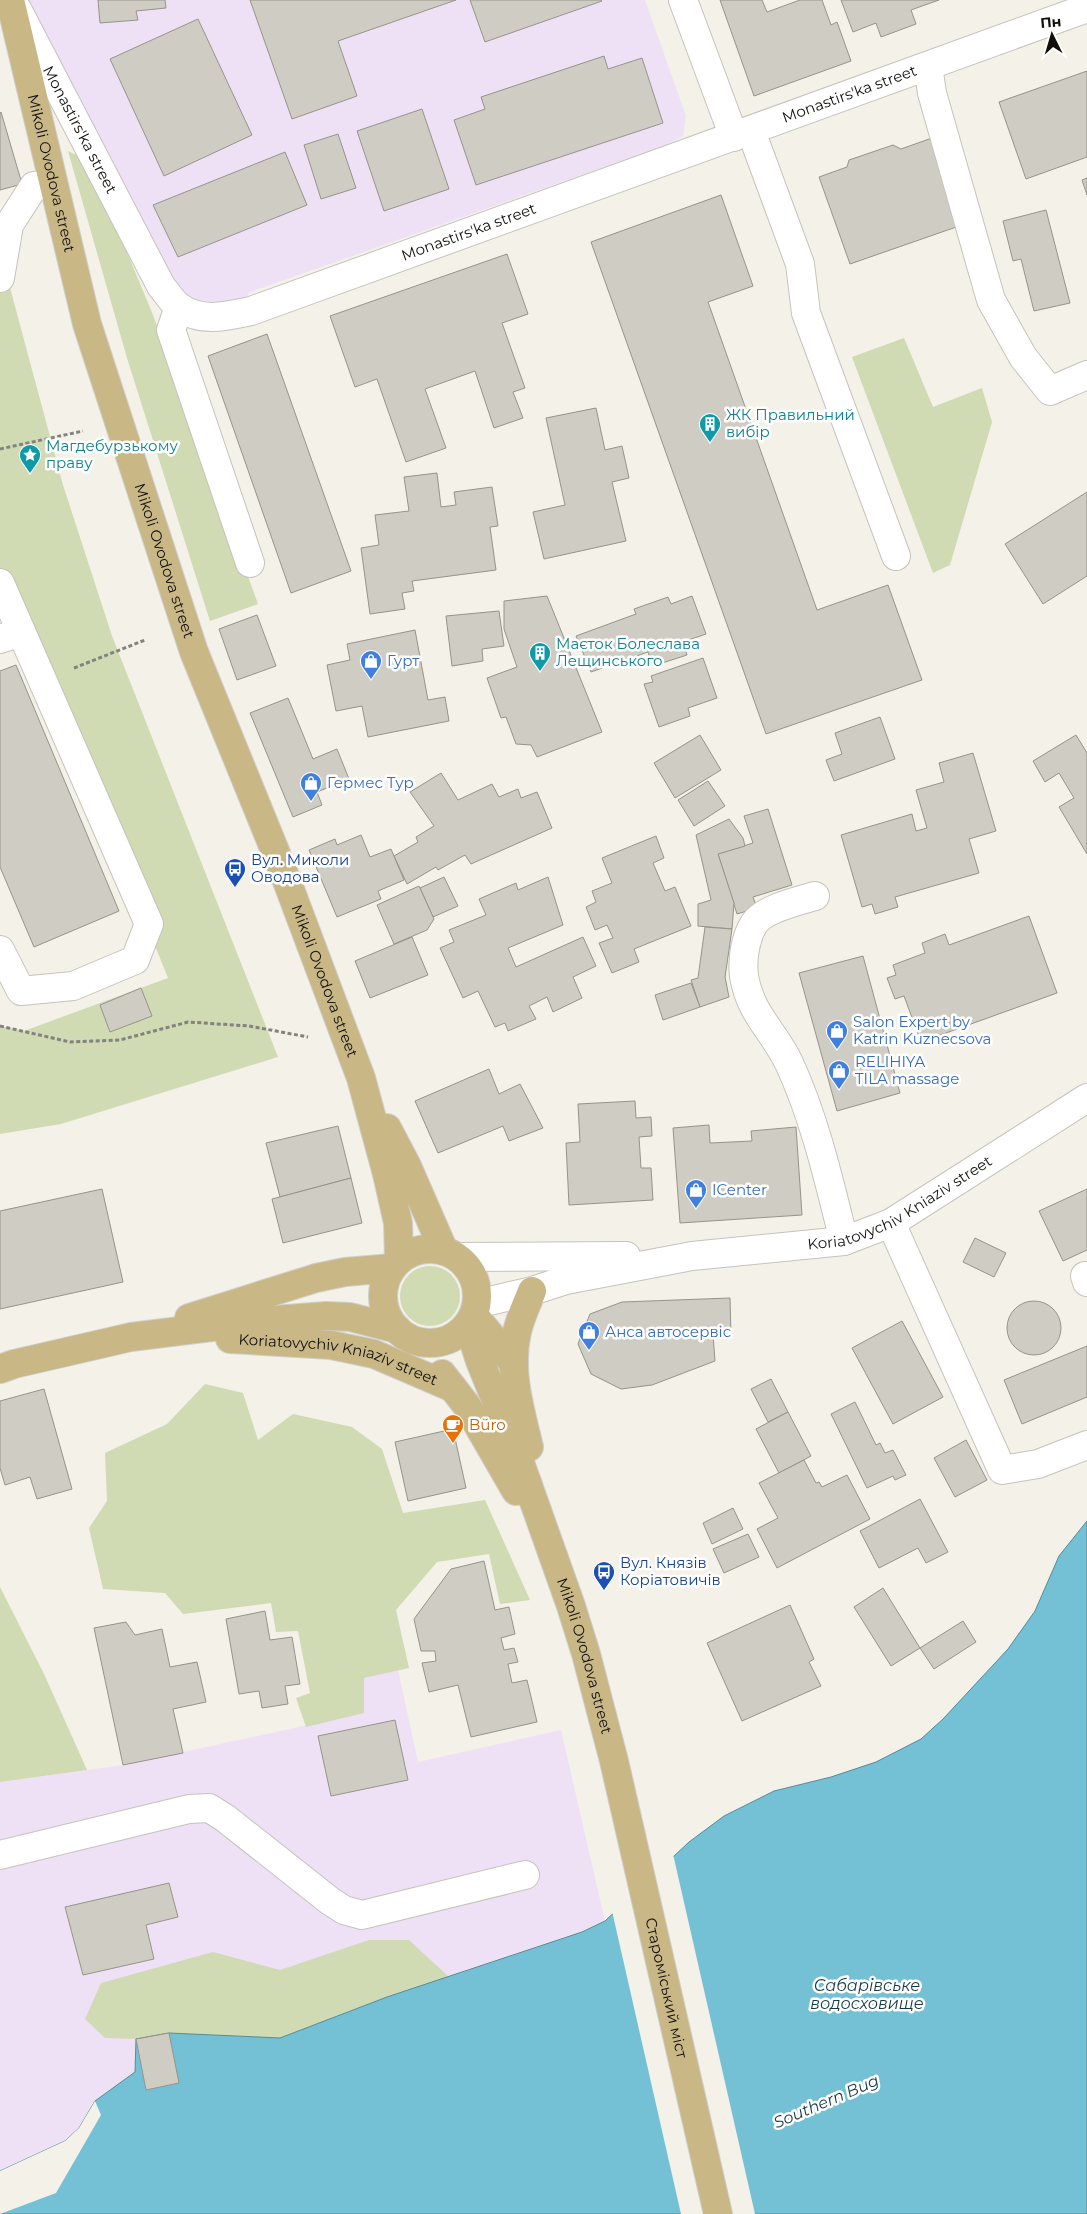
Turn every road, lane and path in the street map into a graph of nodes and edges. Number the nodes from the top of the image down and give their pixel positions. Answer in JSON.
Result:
{"nodes":[{"id":1,"x":11,"y":0,"type":"edge"},
{"id":2,"x":683,"y":0,"type":"edge"},
{"id":3,"x":1087,"y":8,"type":"edge"},
{"id":4,"x":928,"y":66,"type":"junction"},
{"id":5,"x":43,"y":87,"type":"junction"},
{"id":6,"x":742,"y":134,"type":"junction"},
{"id":7,"x":54,"y":184,"type":"junction"},
{"id":8,"x":0,"y":278,"type":"edge"},
{"id":9,"x":179,"y":307,"type":"junction"},
{"id":10,"x":1087,"y":375,"type":"edge"},
{"id":11,"x":83,"y":431,"type":"dead end"},
{"id":12,"x":0,"y":449,"type":"edge"},
{"id":13,"x":896,"y":556,"type":"dead end"},
{"id":14,"x":250,"y":562,"type":"dead end"},
{"id":15,"x":0,"y":583,"type":"edge"},
{"id":16,"x":11,"y":636,"type":"edge"},
{"id":17,"x":145,"y":640,"type":"dead end"},
{"id":18,"x":43,"y":680,"type":"junction"},
{"id":19,"x":815,"y":896,"type":"dead end"},
{"id":20,"x":0,"y":950,"type":"edge"},
{"id":21,"x":0,"y":1026,"type":"edge"},
{"id":22,"x":308,"y":1037,"type":"dead end"},
{"id":23,"x":362,"y":1078,"type":"junction"},
{"id":24,"x":1087,"y":1098,"type":"edge"},
{"id":25,"x":891,"y":1223,"type":"junction"},
{"id":26,"x":844,"y":1241,"type":"junction"},
{"id":27,"x":451,"y":1254,"type":"junction"},
{"id":28,"x":692,"y":1256,"type":"junction"},
{"id":29,"x":395,"y":1264,"type":"junction"},
{"id":30,"x":532,"y":1291,"type":"junction"},
{"id":31,"x":473,"y":1314,"type":"junction"},
{"id":32,"x":408,"y":1335,"type":"junction"},
{"id":33,"x":131,"y":1337,"type":"junction"},
{"id":34,"x":514,"y":1364,"type":"junction"},
{"id":35,"x":0,"y":1369,"type":"edge"},
{"id":36,"x":453,"y":1388,"type":"junction"},
{"id":37,"x":1087,"y":1444,"type":"edge"},
{"id":38,"x":552,"y":1553,"type":"junction"},
{"id":39,"x":614,"y":1761,"type":"joint"},
{"id":40,"x":0,"y":1855,"type":"edge"},
{"id":41,"x":525,"y":1875,"type":"dead end"},
{"id":42,"x":718,"y":2214,"type":"edge"}],
"edges":[{"from":1,"to":5,"type":"main road","name":"Mikoli Ovodova street"},
{"from":2,"to":6,"type":"street"},
{"from":3,"to":4,"type":"street","name":"Monastirs'ka street"},
{"from":4,"to":6,"type":"street","name":"Monastirs'ka street"},
{"from":4,"to":10,"type":"street"},
{"from":5,"to":7,"type":"main road","name":"Mikoli Ovodova street"},
{"from":5,"to":9,"type":"street","name":"Monastirs'ka street"},
{"from":6,"to":9,"type":"street","name":"Monastirs'ka street"},
{"from":6,"to":13,"type":"street"},
{"from":7,"to":8,"type":"street"},
{"from":7,"to":23,"type":"main road","name":"Mikoli Ovodova street"},
{"from":9,"to":14,"type":"street"},
{"from":11,"to":12,"type":"path"},
{"from":15,"to":16,"type":"street"},
{"from":16,"to":18,"type":"street"},
{"from":17,"to":18,"type":"path"},
{"from":18,"to":20,"type":"street"},
{"from":19,"to":26,"type":"street"},
{"from":21,"to":22,"type":"path"},
{"from":23,"to":27,"type":"main road","name":"Mikoli Ovodova street"},
{"from":23,"to":29,"type":"main road","name":"Mikoli Ovodova street"},
{"from":24,"to":25,"type":"street","name":"Koriatovychiv Kniaziv street"},
{"from":25,"to":26,"type":"street","name":"Koriatovychiv Kniaziv street"},
{"from":25,"to":37,"type":"street"},
{"from":26,"to":28,"type":"street","name":"Koriatovychiv Kniaziv street"},
{"from":27,"to":28,"type":"street","name":"Koriatovychiv Kniaziv street"},
{"from":27,"to":29,"type":"main road"},
{"from":27,"to":31,"type":"main road"},
{"from":28,"to":30,"type":"street","name":"Koriatovychiv Kniaziv street"},
{"from":29,"to":32,"type":"main road"},
{"from":29,"to":33,"type":"main road","name":"Koriatovychiv Kniaziv street"},
{"from":30,"to":31,"type":"street","name":"Koriatovychiv Kniaziv street"},
{"from":30,"to":34,"type":"main road","name":"Mikoli Ovodova street"},
{"from":31,"to":32,"type":"main road"},
{"from":31,"to":34,"type":"main road"},
{"from":31,"to":38,"type":"main road","name":"Mikoli Ovodova street"},
{"from":32,"to":33,"type":"main road","name":"Koriatovychiv Kniaziv street"},
{"from":32,"to":36,"type":"main road","name":"Mikoli Ovodova street"},
{"from":33,"to":35,"type":"main road","name":"Koriatovychiv Kniaziv street"},
{"from":33,"to":36,"type":"main road","name":"Koriatovychiv Kniaziv street"},
{"from":34,"to":38,"type":"main road","name":"Mikoli Ovodova street"},
{"from":36,"to":38,"type":"main road","name":"Mikoli Ovodova street"},
{"from":38,"to":39,"type":"main road","name":"Mikoli Ovodova street"},
{"from":39,"to":42,"type":"main road","name":"Староміський міст"},
{"from":40,"to":41,"type":"street"}]}
